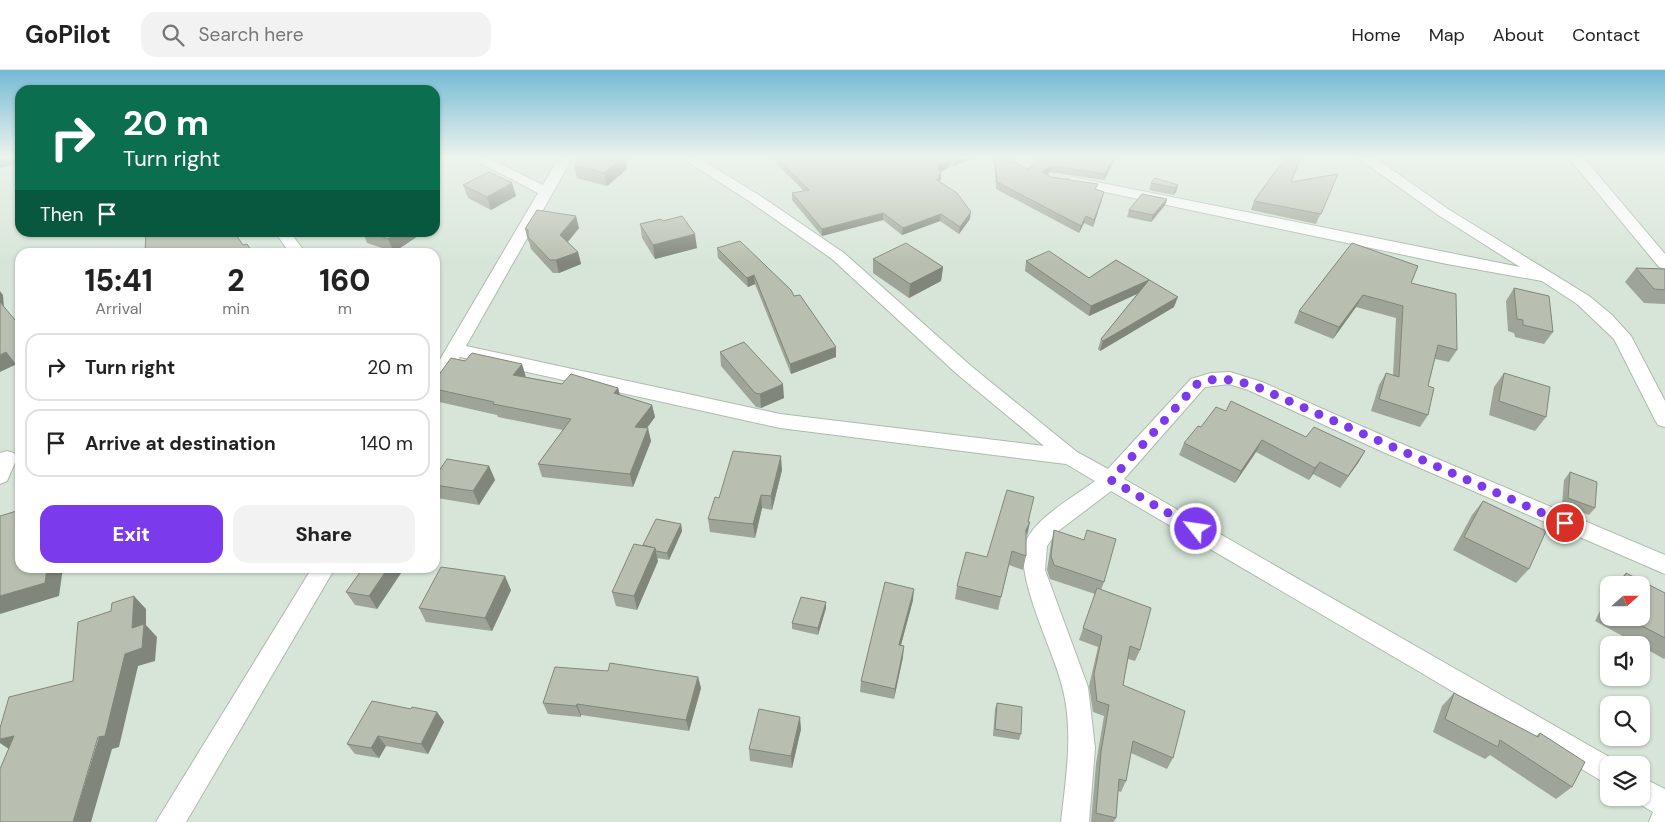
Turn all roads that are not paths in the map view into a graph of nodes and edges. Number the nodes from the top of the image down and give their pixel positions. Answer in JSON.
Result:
{"nodes":[{"id":1,"x":546,"y":192,"type":"edge"},
{"id":2,"x":744,"y":192,"type":"edge"},
{"id":3,"x":1130,"y":192,"type":"edge"},
{"id":4,"x":1415,"y":192,"type":"edge"},
{"id":5,"x":1605,"y":192,"type":"edge"},
{"id":6,"x":286,"y":237,"type":"edge"},
{"id":7,"x":294,"y":248,"type":"edge"},
{"id":8,"x":1665,"y":264,"type":"edge"},
{"id":9,"x":1546,"y":276,"type":"junction"},
{"id":10,"x":455,"y":350,"type":"junction"},
{"id":11,"x":440,"y":376,"type":"edge"},
{"id":12,"x":1665,"y":420,"type":"edge"},
{"id":13,"x":1070,"y":458,"type":"junction"},
{"id":14,"x":1111,"y":480,"type":"junction"},
{"id":15,"x":1665,"y":565,"type":"edge"},
{"id":16,"x":321,"y":573,"type":"edge"},
{"id":17,"x":1600,"y":766,"type":"edge"},
{"id":18,"x":1650,"y":795,"type":"edge"},
{"id":19,"x":1665,"y":804,"type":"edge"},
{"id":20,"x":1665,"y":816,"type":"edge"},
{"id":21,"x":170,"y":822,"type":"edge"},
{"id":22,"x":1075,"y":822,"type":"edge"},
{"id":23,"x":1663,"y":822,"type":"edge"}],
"edges":[{"from":1,"to":10,"type":"street"},
{"from":2,"to":13,"type":"street"},
{"from":3,"to":9,"type":"street"},
{"from":4,"to":9,"type":"street"},
{"from":5,"to":8,"type":"street"},
{"from":6,"to":7,"type":"street"},
{"from":9,"to":12,"type":"street"},
{"from":10,"to":11,"type":"street"},
{"from":10,"to":13,"type":"street"},
{"from":13,"to":14,"type":"street"},
{"from":14,"to":15,"type":"street"},
{"from":14,"to":17,"type":"street"},
{"from":14,"to":22,"type":"street"},
{"from":16,"to":21,"type":"street"},
{"from":18,"to":19,"type":"street"},
{"from":20,"to":23,"type":"street"}]}
